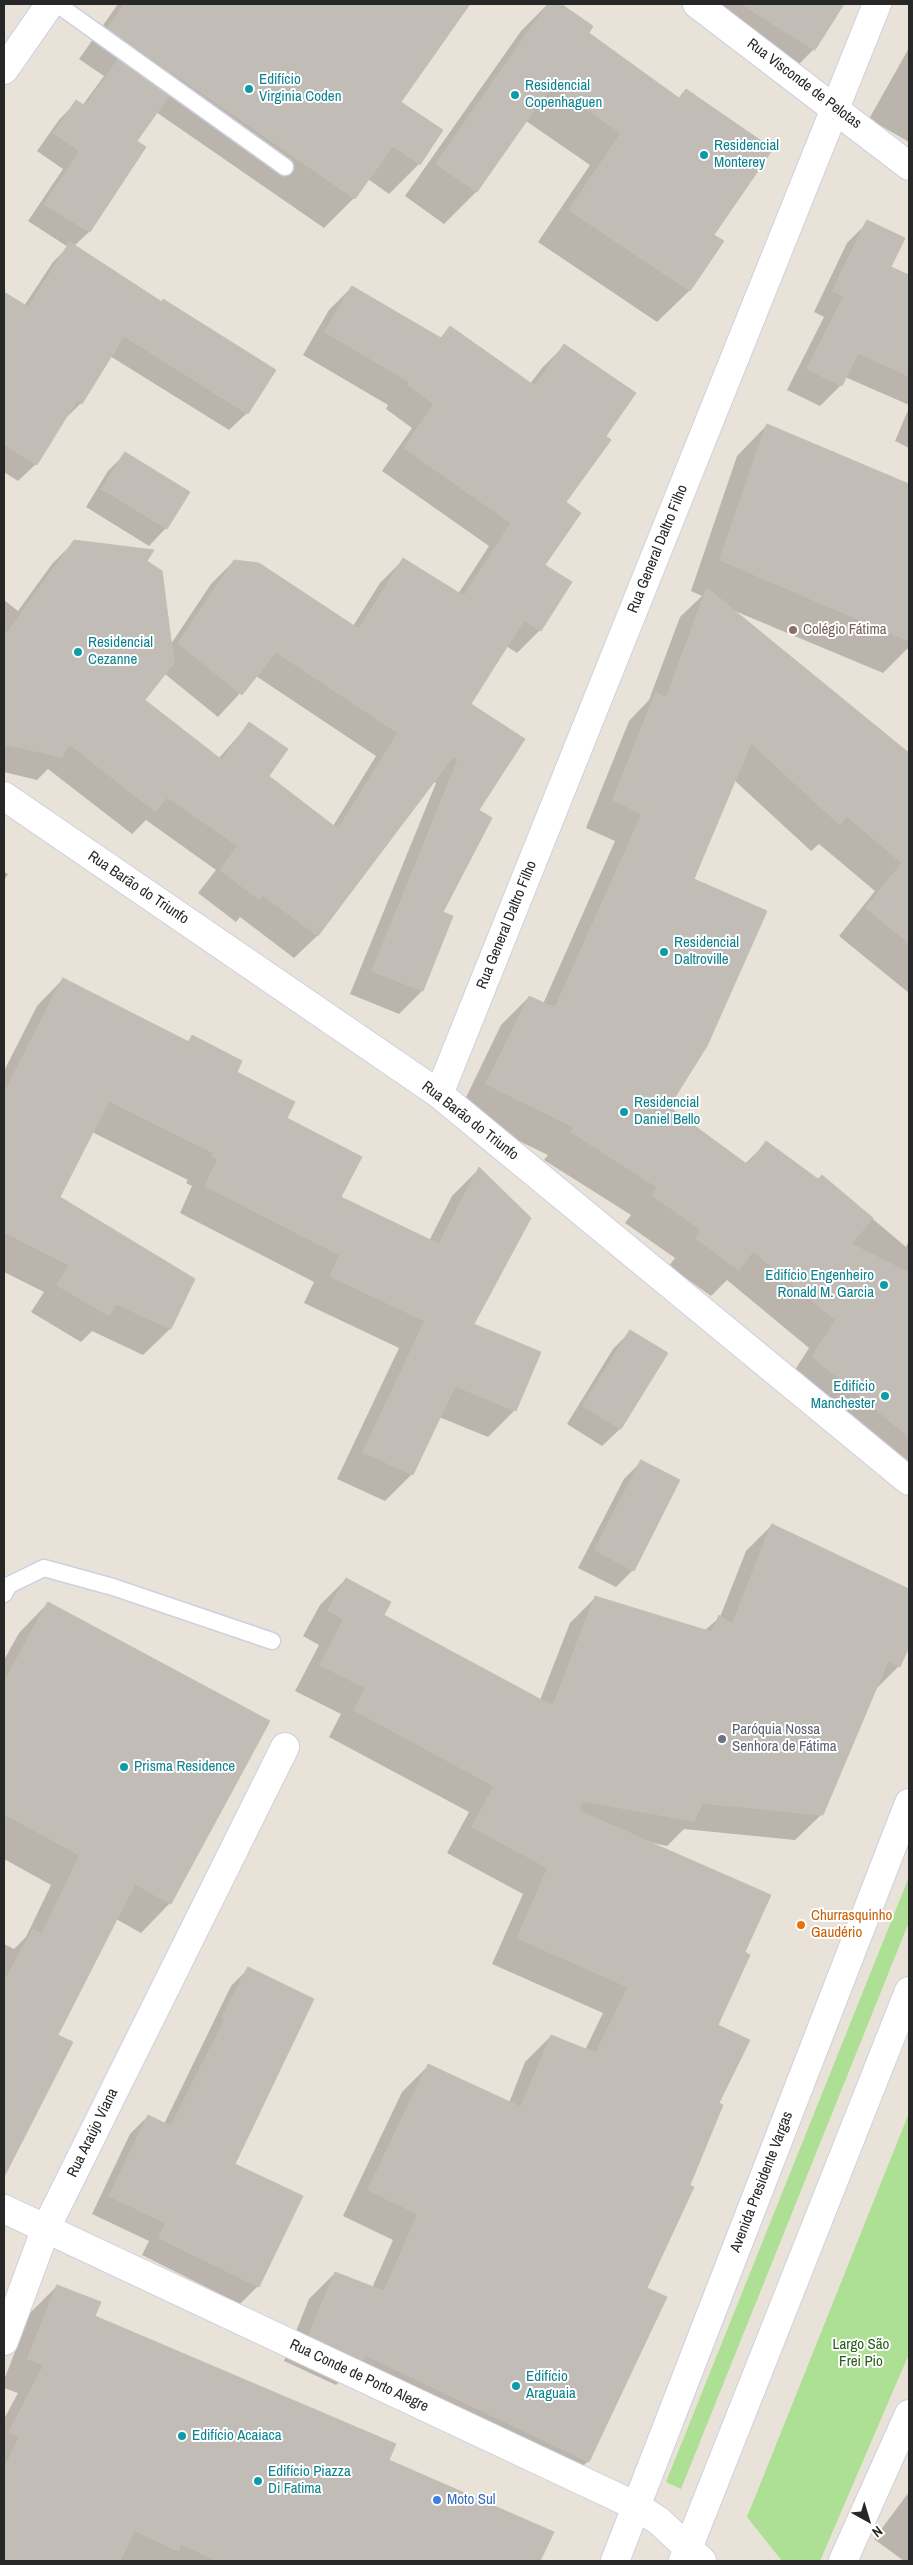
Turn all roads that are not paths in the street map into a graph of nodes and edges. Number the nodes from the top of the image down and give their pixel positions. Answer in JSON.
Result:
{"nodes":[{"id":1,"x":50,"y":4,"type":"edge"},
{"id":2,"x":57,"y":4,"type":"edge"},
{"id":3,"x":697,"y":4,"type":"edge"},
{"id":4,"x":877,"y":4,"type":"edge"},
{"id":5,"x":4,"y":70,"type":"edge"},
{"id":6,"x":836,"y":108,"type":"junction"},
{"id":7,"x":909,"y":166,"type":"edge"},
{"id":8,"x":285,"y":167,"type":"dead end"},
{"id":9,"x":4,"y":796,"type":"edge"},
{"id":10,"x":439,"y":1094,"type":"junction"},
{"id":11,"x":909,"y":1481,"type":"edge"},
{"id":12,"x":4,"y":1594,"type":"edge"},
{"id":13,"x":272,"y":1641,"type":"dead end"},
{"id":14,"x":285,"y":1747,"type":"dead end"},
{"id":15,"x":909,"y":1803,"type":"edge"},
{"id":16,"x":909,"y":1991,"type":"edge"},
{"id":17,"x":4,"y":2209,"type":"edge"},
{"id":18,"x":46,"y":2228,"type":"junction"},
{"id":19,"x":4,"y":2341,"type":"edge"},
{"id":20,"x":909,"y":2414,"type":"edge"},
{"id":21,"x":636,"y":2506,"type":"junction"},
{"id":22,"x":691,"y":2557,"type":"edge"},
{"id":23,"x":615,"y":2561,"type":"edge"},
{"id":24,"x":843,"y":2561,"type":"edge"}],
"edges":[{"from":1,"to":5,"type":"street"},
{"from":2,"to":8,"type":"lane"},
{"from":3,"to":6,"type":"street","name":"Rua Visconde de Pelotas"},
{"from":4,"to":6,"type":"street","name":"Rua General Daltro Filho"},
{"from":6,"to":7,"type":"street","name":"Rua Visconde de Pelotas"},
{"from":6,"to":10,"type":"street","name":"Rua General Daltro Filho"},
{"from":9,"to":10,"type":"street","name":"Rua Barão do Triunfo"},
{"from":10,"to":11,"type":"street","name":"Rua Barão do Triunfo"},
{"from":12,"to":13,"type":"lane"},
{"from":14,"to":18,"type":"street","name":"Rua Araújo Viana"},
{"from":15,"to":21,"type":"street","name":"Avenida Presidente Vargas"},
{"from":16,"to":22,"type":"street"},
{"from":17,"to":18,"type":"street","name":"Rua Conde de Porto Alegre"},
{"from":18,"to":19,"type":"street","name":"Rua Araújo Viana"},
{"from":18,"to":21,"type":"street","name":"Rua Conde de Porto Alegre"},
{"from":20,"to":24,"type":"street"},
{"from":21,"to":22,"type":"street","name":"Rua Conde de Porto Alegre"},
{"from":21,"to":23,"type":"street","name":"Avenida Presidente Vargas"}]}
